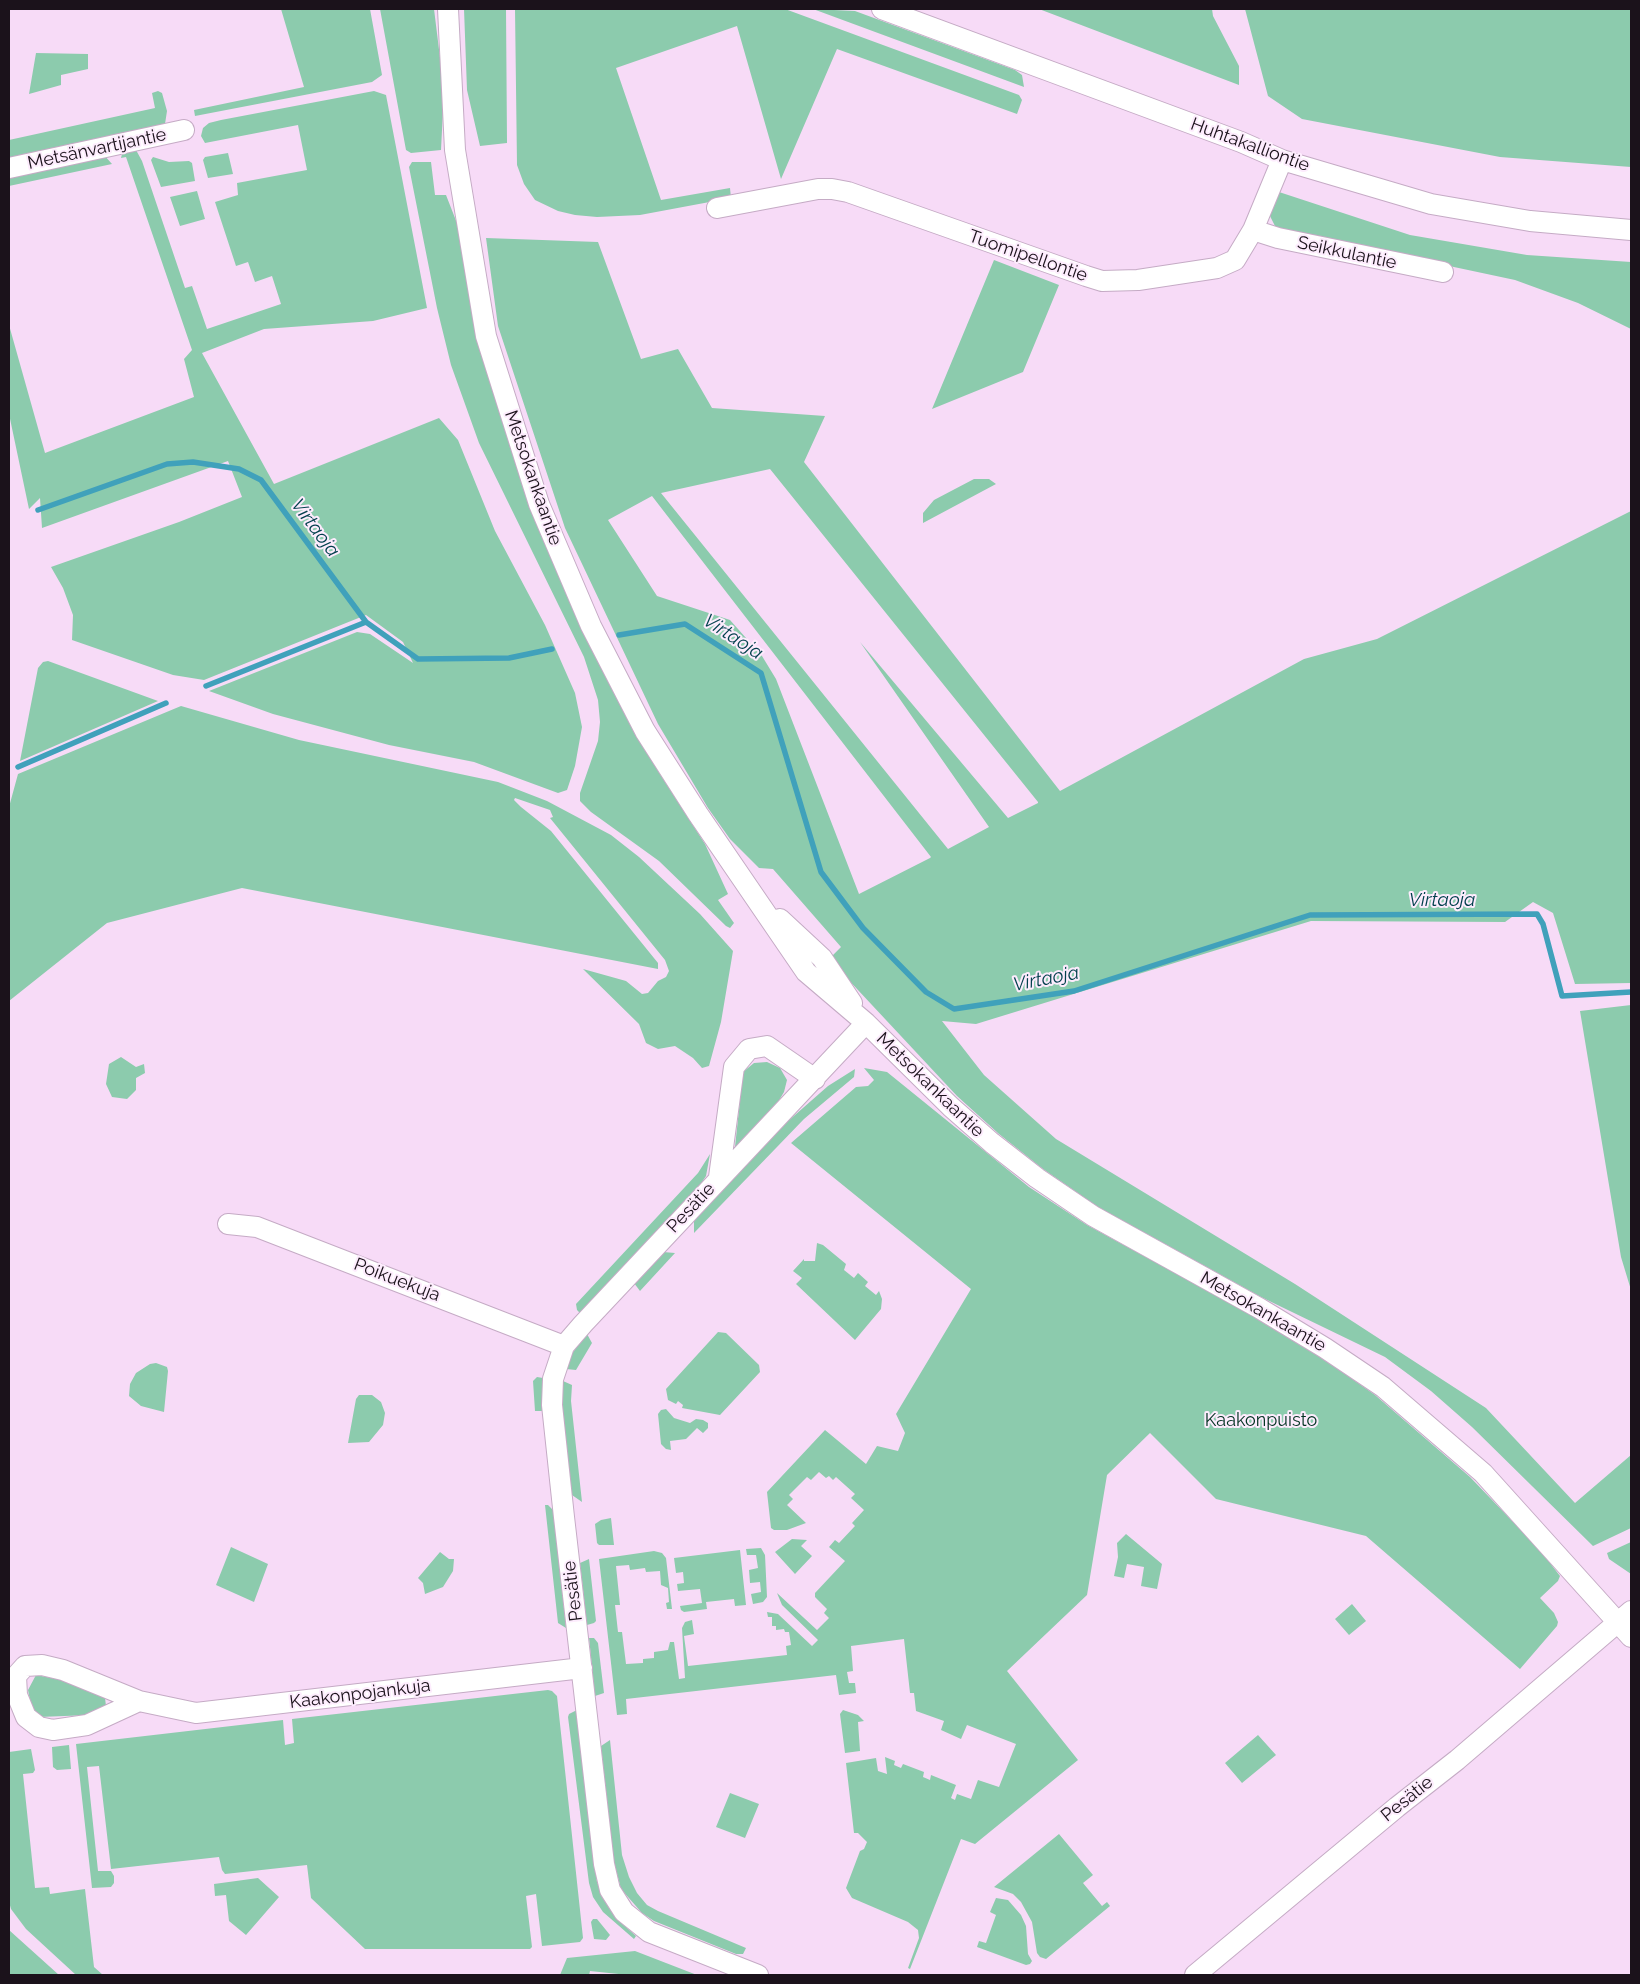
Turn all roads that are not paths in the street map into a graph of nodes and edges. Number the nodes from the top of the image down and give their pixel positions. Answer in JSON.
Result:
{"nodes":[{"id":1,"x":882,"y":9,"type":"edge"},
{"id":2,"x":447,"y":12,"type":"edge"},
{"id":3,"x":184,"y":130,"type":"dead end"},
{"id":4,"x":1282,"y":160,"type":"junction"},
{"id":5,"x":9,"y":168,"type":"edge"},
{"id":6,"x":716,"y":208,"type":"dead end"},
{"id":7,"x":1253,"y":230,"type":"junction"},
{"id":8,"x":1631,"y":230,"type":"edge"},
{"id":9,"x":1443,"y":272,"type":"dead end"},
{"id":10,"x":866,"y":1023,"type":"junction"},
{"id":11,"x":815,"y":1079,"type":"junction"},
{"id":12,"x":719,"y":1177,"type":"junction"},
{"id":13,"x":228,"y":1224,"type":"dead end"},
{"id":14,"x":564,"y":1346,"type":"junction"},
{"id":15,"x":1625,"y":1617,"type":"edge"},
{"id":16,"x":1631,"y":1637,"type":"edge"},
{"id":17,"x":582,"y":1668,"type":"junction"},
{"id":18,"x":139,"y":1701,"type":"junction"},
{"id":19,"x":758,"y":1975,"type":"edge"},
{"id":20,"x":1195,"y":1975,"type":"edge"}],
"edges":[{"from":1,"to":4,"type":"street","name":"Huhtakalliontie"},
{"from":2,"to":10,"type":"street","name":"Metsokankaantie"},
{"from":3,"to":5,"type":"street","name":"Metsänvartijantie"},
{"from":4,"to":7,"type":"street","name":"Tuomipellontie"},
{"from":4,"to":8,"type":"street","name":"Huhtakalliontie"},
{"from":6,"to":7,"type":"street","name":"Tuomipellontie"},
{"from":7,"to":9,"type":"street","name":"Seikkulantie"},
{"from":10,"to":11,"type":"street","name":"Pesätie"},
{"from":10,"to":15,"type":"street","name":"Metsokankaantie"},
{"from":11,"to":12,"type":"street","name":"Pesätie"},
{"from":11,"to":12,"type":"street","name":"Pesätie"},
{"from":12,"to":14,"type":"street","name":"Pesätie"},
{"from":13,"to":14,"type":"street","name":"Poikuekuja"},
{"from":14,"to":17,"type":"street","name":"Pesätie"},
{"from":15,"to":16,"type":"street","name":"Metsokankaantie"},
{"from":15,"to":20,"type":"street","name":"Pesätie"},
{"from":17,"to":18,"type":"street","name":"Kaakonpojankuja"},
{"from":17,"to":19,"type":"street","name":"Pesätie"},
{"from":18,"to":18,"type":"street","name":"Kaakonpojankuja"}]}
